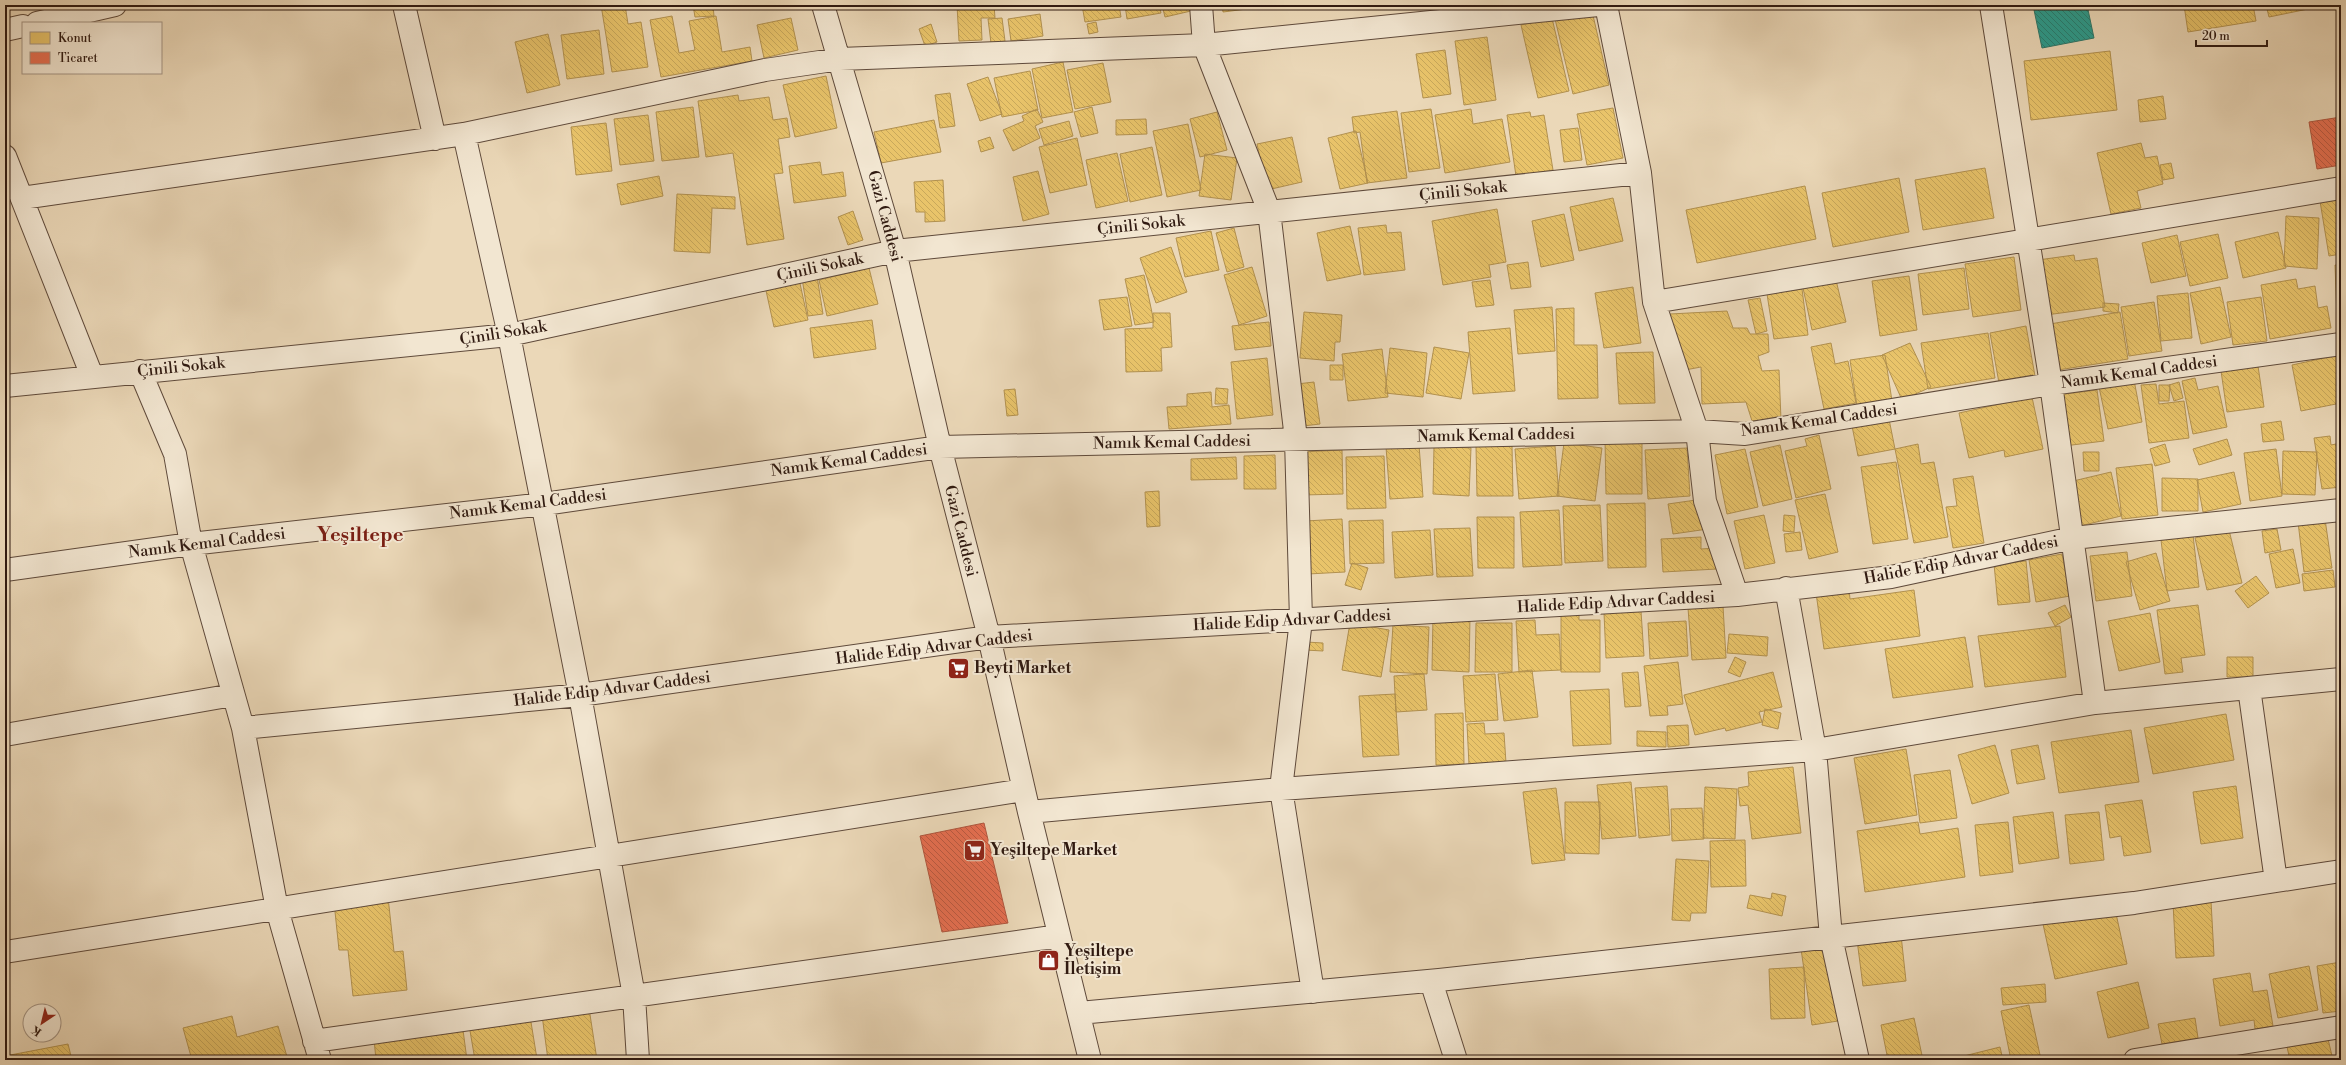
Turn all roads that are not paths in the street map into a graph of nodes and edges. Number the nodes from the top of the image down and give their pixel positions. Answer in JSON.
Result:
{"nodes":[{"id":1,"x":115,"y":5,"type":"edge"},
{"id":2,"x":404,"y":5,"type":"edge"},
{"id":3,"x":824,"y":5,"type":"edge"},
{"id":4,"x":1201,"y":5,"type":"edge"},
{"id":5,"x":1598,"y":5,"type":"edge"},
{"id":6,"x":1606,"y":5,"type":"edge"},
{"id":7,"x":1991,"y":5,"type":"edge"},
{"id":8,"x":41,"y":22,"type":"edge"},
{"id":9,"x":22,"y":26,"type":"edge"},
{"id":10,"x":5,"y":30,"type":"edge"},
{"id":11,"x":1204,"y":45,"type":"junction"},
{"id":12,"x":840,"y":59,"type":"junction"},
{"id":13,"x":464,"y":134,"type":"junction"},
{"id":14,"x":435,"y":139,"type":"junction"},
{"id":15,"x":5,"y":156,"type":"edge"},
{"id":16,"x":1640,"y":173,"type":"junction"},
{"id":17,"x":2341,"y":188,"type":"edge"},
{"id":18,"x":22,"y":198,"type":"junction"},
{"id":19,"x":1270,"y":211,"type":"junction"},
{"id":20,"x":2027,"y":240,"type":"junction"},
{"id":21,"x":895,"y":251,"type":"junction"},
{"id":22,"x":1654,"y":302,"type":"junction"},
{"id":23,"x":509,"y":335,"type":"junction"},
{"id":24,"x":2341,"y":344,"type":"edge"},
{"id":25,"x":140,"y":371,"type":"junction"},
{"id":26,"x":92,"y":376,"type":"junction"},
{"id":27,"x":2051,"y":384,"type":"junction"},
{"id":28,"x":5,"y":386,"type":"edge"},
{"id":29,"x":1697,"y":431,"type":"junction"},
{"id":30,"x":1296,"y":439,"type":"junction"},
{"id":31,"x":940,"y":447,"type":"junction"},
{"id":32,"x":544,"y":504,"type":"junction"},
{"id":33,"x":2341,"y":510,"type":"edge"},
{"id":34,"x":2073,"y":538,"type":"junction"},
{"id":35,"x":191,"y":544,"type":"junction"},
{"id":36,"x":5,"y":570,"type":"edge"},
{"id":37,"x":1786,"y":588,"type":"junction"},
{"id":38,"x":1737,"y":595,"type":"junction"},
{"id":39,"x":1301,"y":620,"type":"junction"},
{"id":40,"x":989,"y":638,"type":"junction"},
{"id":41,"x":2341,"y":678,"type":"edge"},
{"id":42,"x":2249,"y":688,"type":"junction"},
{"id":43,"x":233,"y":695,"type":"junction"},
{"id":44,"x":580,"y":695,"type":"junction"},
{"id":45,"x":2095,"y":703,"type":"junction"},
{"id":46,"x":243,"y":728,"type":"junction"},
{"id":47,"x":5,"y":735,"type":"edge"},
{"id":48,"x":1815,"y":750,"type":"junction"},
{"id":49,"x":1280,"y":789,"type":"junction"},
{"id":50,"x":1024,"y":790,"type":"junction"},
{"id":51,"x":1029,"y":812,"type":"junction"},
{"id":52,"x":609,"y":856,"type":"junction"},
{"id":53,"x":2341,"y":871,"type":"edge"},
{"id":54,"x":2276,"y":881,"type":"junction"},
{"id":55,"x":277,"y":909,"type":"junction"},
{"id":56,"x":1059,"y":936,"type":"junction"},
{"id":57,"x":1831,"y":937,"type":"junction"},
{"id":58,"x":5,"y":952,"type":"edge"},
{"id":59,"x":1431,"y":981,"type":"junction"},
{"id":60,"x":1313,"y":992,"type":"junction"},
{"id":61,"x":634,"y":996,"type":"junction"},
{"id":62,"x":1079,"y":1013,"type":"junction"},
{"id":63,"x":2341,"y":1027,"type":"edge"},
{"id":64,"x":317,"y":1050,"type":"edge"},
{"id":65,"x":638,"y":1060,"type":"edge"},
{"id":66,"x":1090,"y":1060,"type":"edge"},
{"id":67,"x":1456,"y":1060,"type":"edge"},
{"id":68,"x":1858,"y":1060,"type":"edge"},
{"id":69,"x":2135,"y":1060,"type":"edge"}],
"edges":[{"from":1,"to":8,"type":"street"},
{"from":2,"to":14,"type":"street"},
{"from":3,"to":12,"type":"street","name":"Gazi Caddesi"},
{"from":4,"to":11,"type":"street"},
{"from":5,"to":11,"type":"street"},
{"from":6,"to":16,"type":"street"},
{"from":7,"to":20,"type":"street"},
{"from":9,"to":10,"type":"street"},
{"from":11,"to":12,"type":"street"},
{"from":11,"to":19,"type":"street"},
{"from":12,"to":13,"type":"street"},
{"from":12,"to":21,"type":"street","name":"Gazi Caddesi"},
{"from":13,"to":14,"type":"street"},
{"from":13,"to":23,"type":"street"},
{"from":14,"to":18,"type":"street"},
{"from":15,"to":18,"type":"street"},
{"from":16,"to":19,"type":"street","name":"Çinili Sokak"},
{"from":16,"to":22,"type":"street"},
{"from":17,"to":20,"type":"street"},
{"from":18,"to":26,"type":"street"},
{"from":19,"to":21,"type":"street","name":"Çinili Sokak"},
{"from":19,"to":30,"type":"street"},
{"from":20,"to":22,"type":"street"},
{"from":20,"to":27,"type":"street"},
{"from":21,"to":23,"type":"street","name":"Çinili Sokak"},
{"from":21,"to":31,"type":"street","name":"Gazi Caddesi"},
{"from":22,"to":29,"type":"street"},
{"from":23,"to":25,"type":"street","name":"Çinili Sokak"},
{"from":23,"to":32,"type":"street"},
{"from":24,"to":27,"type":"street","name":"Namık Kemal Caddesi"},
{"from":25,"to":26,"type":"street","name":"Çinili Sokak"},
{"from":25,"to":35,"type":"street"},
{"from":26,"to":28,"type":"street","name":"Çinili Sokak"},
{"from":27,"to":29,"type":"street","name":"Namık Kemal Caddesi"},
{"from":27,"to":34,"type":"street"},
{"from":29,"to":30,"type":"street","name":"Namık Kemal Caddesi"},
{"from":29,"to":38,"type":"street"},
{"from":30,"to":31,"type":"street","name":"Namık Kemal Caddesi"},
{"from":30,"to":39,"type":"street"},
{"from":31,"to":32,"type":"street","name":"Namık Kemal Caddesi"},
{"from":31,"to":40,"type":"street","name":"Gazi Caddesi"},
{"from":32,"to":35,"type":"street","name":"Namık Kemal Caddesi"},
{"from":32,"to":44,"type":"street"},
{"from":33,"to":34,"type":"street","name":"Halide Edip Adıvar Caddesi"},
{"from":34,"to":37,"type":"street","name":"Halide Edip Adıvar Caddesi"},
{"from":34,"to":45,"type":"street"},
{"from":35,"to":36,"type":"street","name":"Namık Kemal Caddesi"},
{"from":35,"to":43,"type":"street"},
{"from":37,"to":38,"type":"street","name":"Halide Edip Adıvar Caddesi"},
{"from":37,"to":48,"type":"street"},
{"from":38,"to":39,"type":"street","name":"Halide Edip Adıvar Caddesi"},
{"from":39,"to":40,"type":"street","name":"Halide Edip Adıvar Caddesi"},
{"from":39,"to":49,"type":"street"},
{"from":40,"to":44,"type":"street","name":"Halide Edip Adıvar Caddesi"},
{"from":40,"to":50,"type":"street","name":"Gazi Caddesi"},
{"from":41,"to":42,"type":"street"},
{"from":42,"to":45,"type":"street"},
{"from":42,"to":54,"type":"street"},
{"from":43,"to":46,"type":"street"},
{"from":43,"to":47,"type":"street"},
{"from":44,"to":46,"type":"street","name":"Halide Edip Adıvar Caddesi"},
{"from":44,"to":52,"type":"street"},
{"from":45,"to":48,"type":"street"},
{"from":46,"to":55,"type":"street"},
{"from":48,"to":49,"type":"street"},
{"from":48,"to":57,"type":"street"},
{"from":49,"to":51,"type":"street"},
{"from":49,"to":60,"type":"street"},
{"from":50,"to":51,"type":"street","name":"Gazi Caddesi"},
{"from":50,"to":52,"type":"street"},
{"from":51,"to":56,"type":"street","name":"Gazi Caddesi"},
{"from":52,"to":55,"type":"street"},
{"from":52,"to":61,"type":"street"},
{"from":53,"to":54,"type":"street"},
{"from":54,"to":57,"type":"street"},
{"from":55,"to":58,"type":"street"},
{"from":55,"to":64,"type":"street"},
{"from":56,"to":61,"type":"street"},
{"from":56,"to":62,"type":"street","name":"Gazi Caddesi"},
{"from":57,"to":59,"type":"street"},
{"from":57,"to":68,"type":"street"},
{"from":59,"to":60,"type":"street"},
{"from":59,"to":67,"type":"street"},
{"from":60,"to":62,"type":"street"},
{"from":61,"to":64,"type":"street"},
{"from":61,"to":65,"type":"street"},
{"from":62,"to":66,"type":"street","name":"Gazi Caddesi"},
{"from":63,"to":69,"type":"street"}]}
